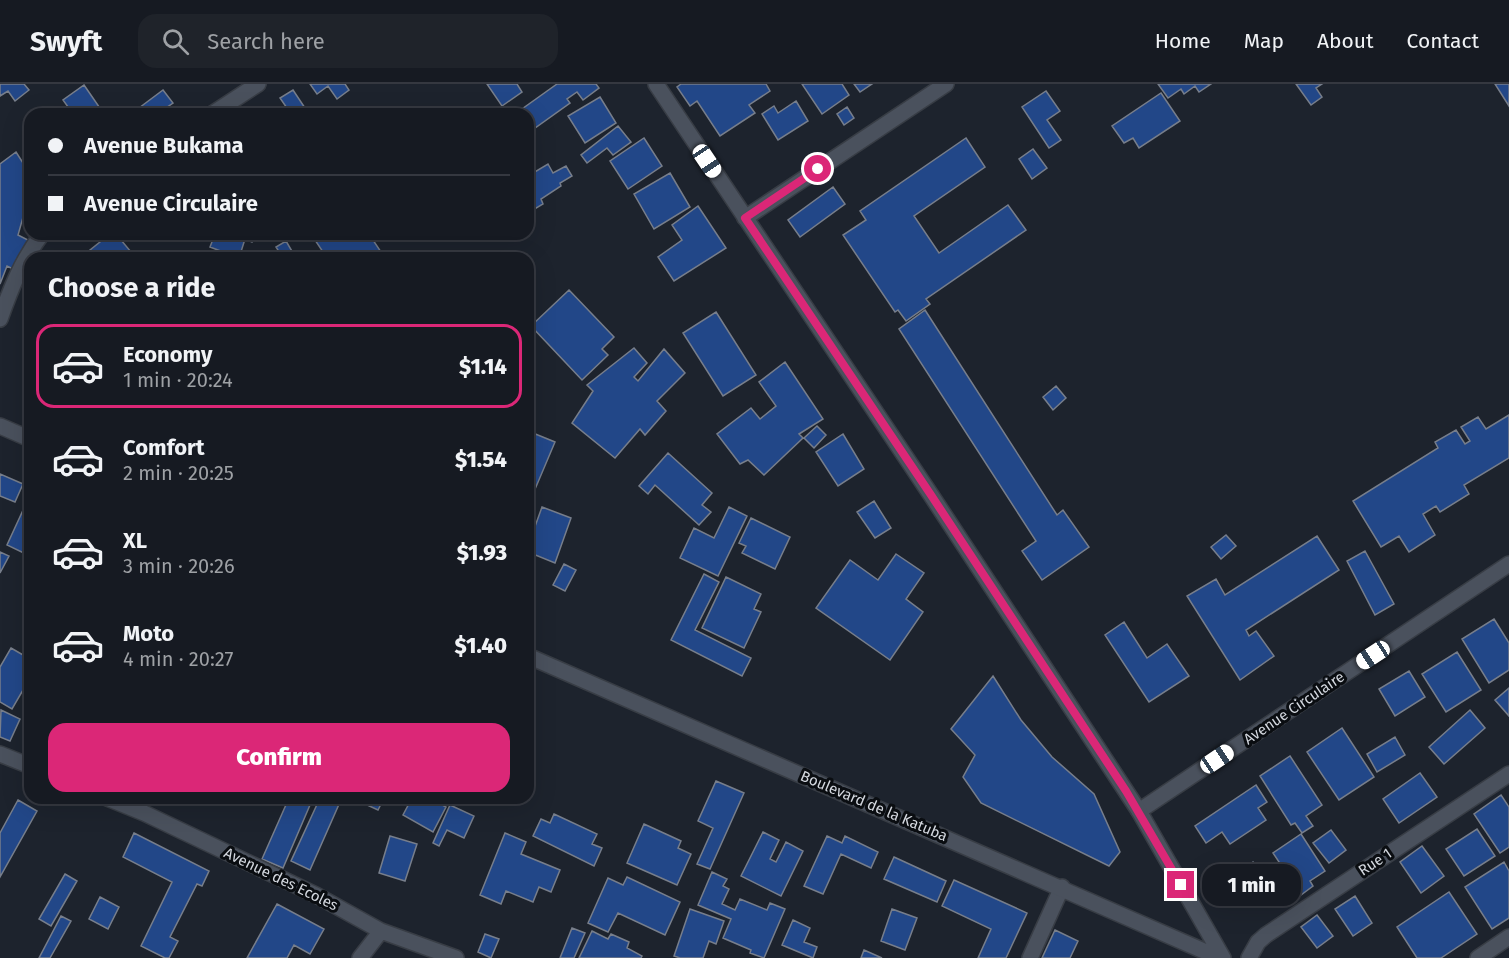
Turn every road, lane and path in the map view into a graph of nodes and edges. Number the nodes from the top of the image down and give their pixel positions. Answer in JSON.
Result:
{"nodes":[{"id":1,"x":258,"y":84,"type":"edge"},
{"id":2,"x":656,"y":84,"type":"edge"},
{"id":3,"x":946,"y":84,"type":"edge"},
{"id":4,"x":221,"y":108,"type":"edge"},
{"id":5,"x":745,"y":218,"type":"junction"},
{"id":6,"x":24,"y":262,"type":"edge"},
{"id":7,"x":0,"y":319,"type":"edge"},
{"id":8,"x":0,"y":426,"type":"edge"},
{"id":9,"x":24,"y":436,"type":"edge"},
{"id":10,"x":1509,"y":564,"type":"edge"},
{"id":11,"x":534,"y":659,"type":"edge"},
{"id":12,"x":0,"y":754,"type":"edge"},
{"id":13,"x":24,"y":764,"type":"edge"},
{"id":14,"x":1509,"y":774,"type":"edge"},
{"id":15,"x":122,"y":804,"type":"edge"},
{"id":16,"x":1139,"y":811,"type":"junction"},
{"id":17,"x":1062,"y":887,"type":"junction"},
{"id":18,"x":381,"y":931,"type":"junction"},
{"id":19,"x":1509,"y":937,"type":"edge"},
{"id":20,"x":360,"y":958,"type":"edge"},
{"id":21,"x":456,"y":958,"type":"edge"},
{"id":22,"x":1029,"y":958,"type":"edge"},
{"id":23,"x":1221,"y":958,"type":"edge"},
{"id":24,"x":1249,"y":958,"type":"edge"},
{"id":25,"x":1478,"y":958,"type":"edge"}],
"edges":[{"from":1,"to":4,"type":"street"},
{"from":2,"to":5,"type":"street"},
{"from":3,"to":5,"type":"street"},
{"from":5,"to":16,"type":"street"},
{"from":6,"to":7,"type":"street"},
{"from":8,"to":9,"type":"street"},
{"from":10,"to":16,"type":"street","name":"Avenue Circulaire"},
{"from":11,"to":17,"type":"street","name":"Boulevard de la Katuba"},
{"from":12,"to":13,"type":"street"},
{"from":14,"to":24,"type":"street","name":"Rue 1"},
{"from":15,"to":18,"type":"street","name":"Avenue des Ecoles"},
{"from":16,"to":23,"type":"street"},
{"from":17,"to":22,"type":"street"},
{"from":17,"to":23,"type":"street","name":"Boulevard de la Katuba"},
{"from":18,"to":20,"type":"street"},
{"from":18,"to":21,"type":"street","name":"Avenue des Ecoles"},
{"from":19,"to":25,"type":"street"}]}
